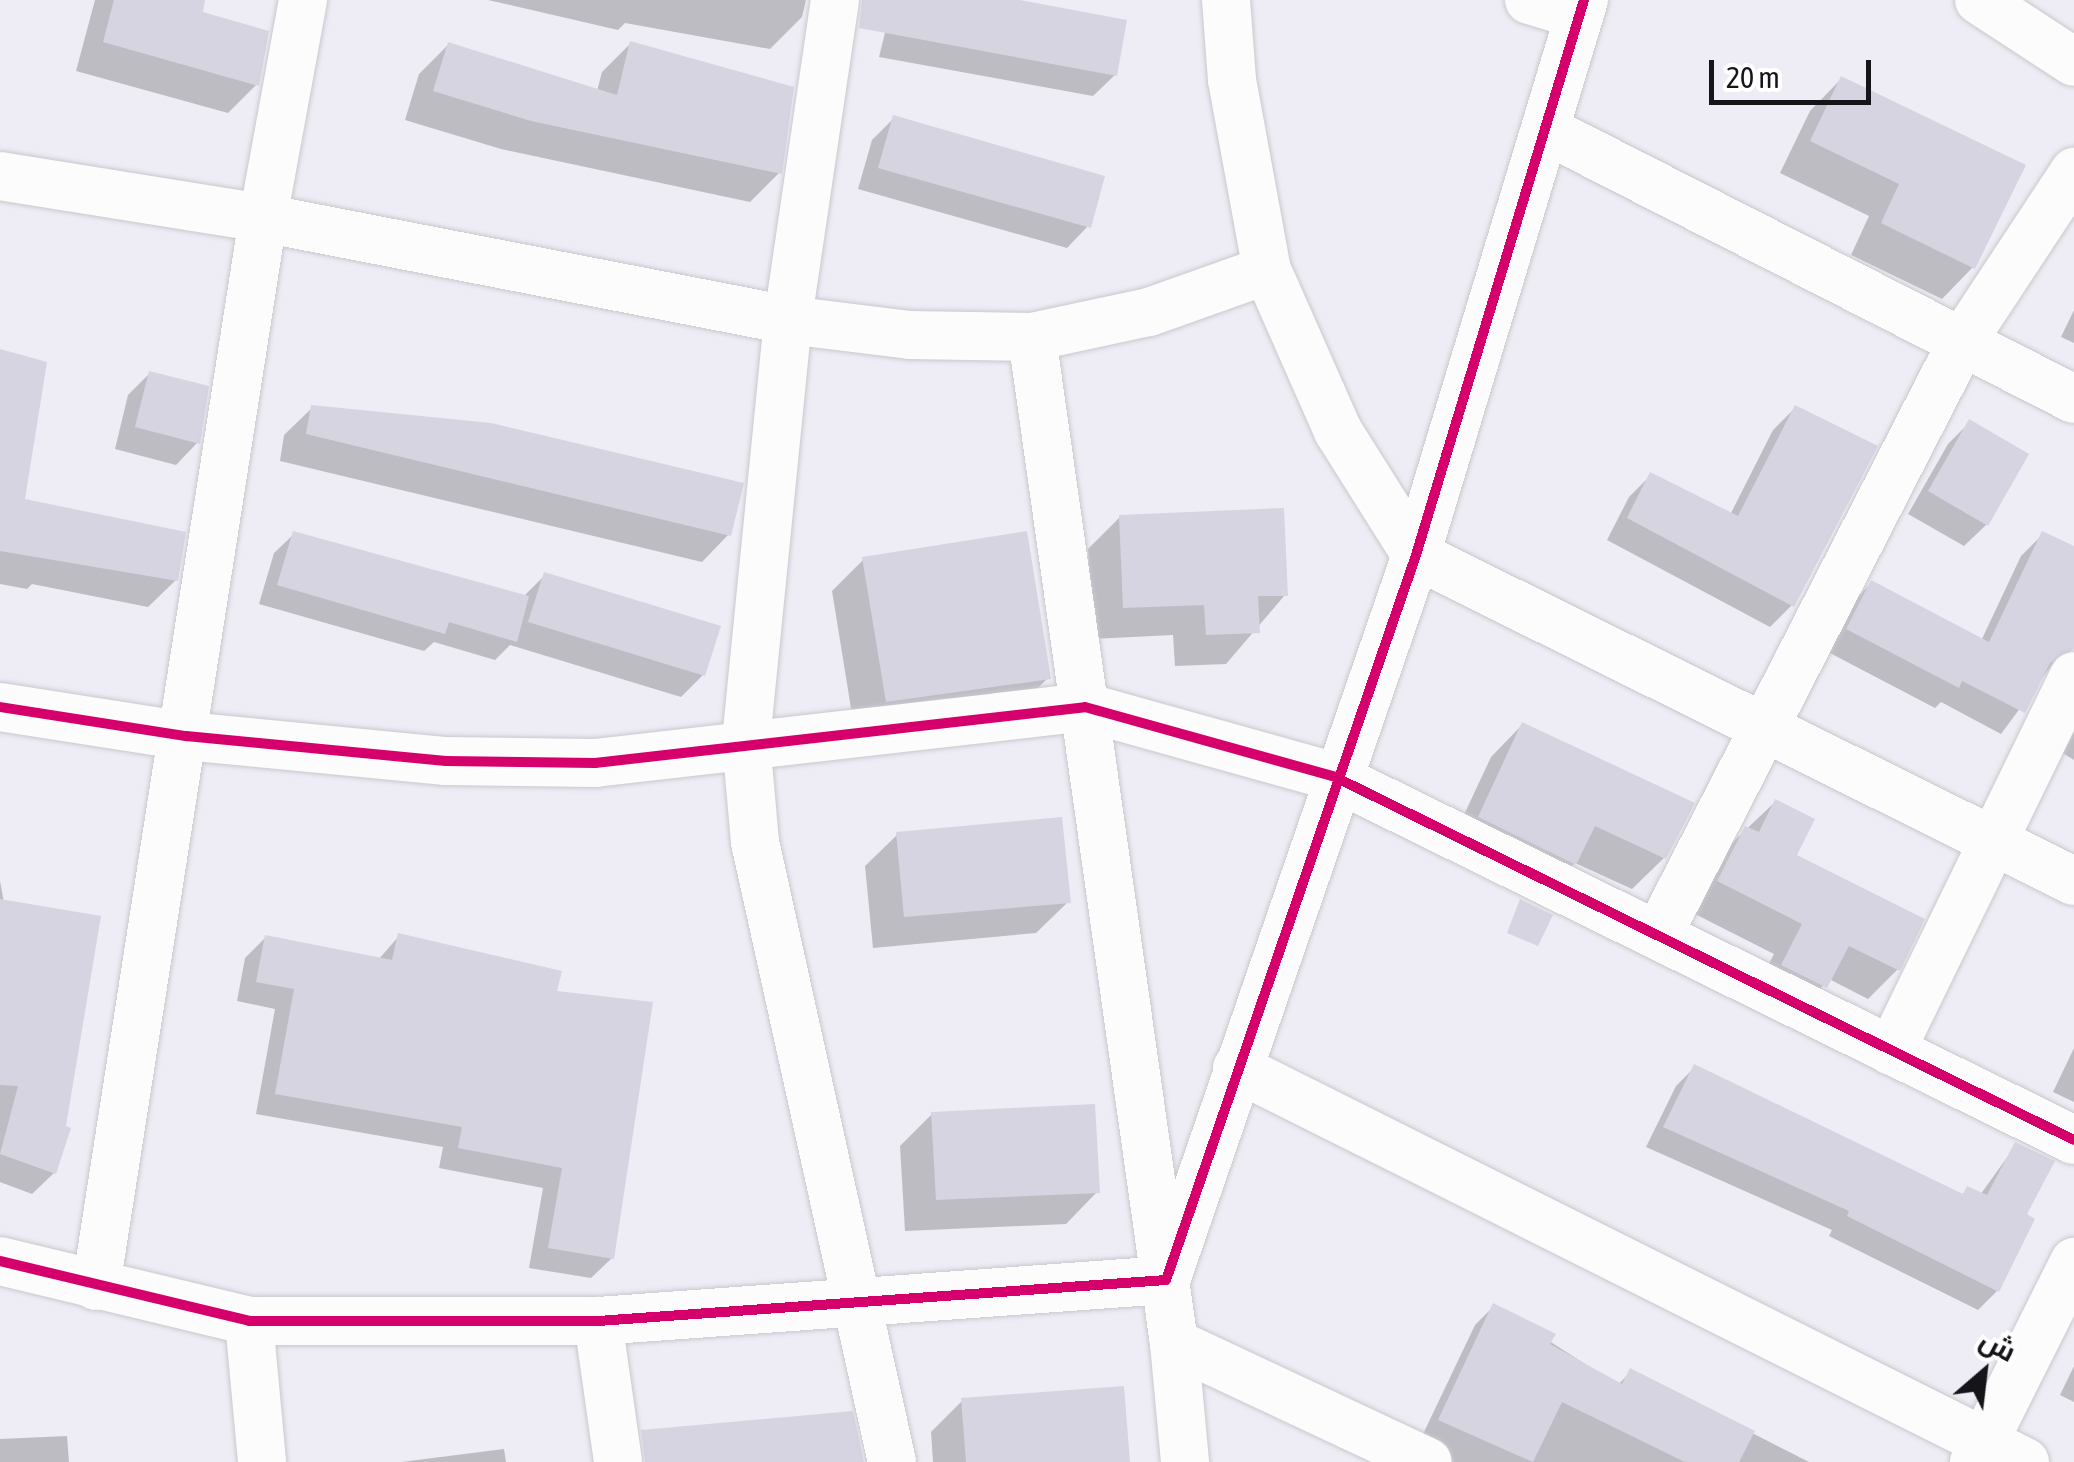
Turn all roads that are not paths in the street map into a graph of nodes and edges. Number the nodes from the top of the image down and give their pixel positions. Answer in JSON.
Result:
{"nodes":[{"id":1,"x":303,"y":0,"type":"edge"},
{"id":2,"x":835,"y":0,"type":"edge"},
{"id":3,"x":1226,"y":0,"type":"edge"},
{"id":4,"x":1529,"y":0,"type":"edge"},
{"id":5,"x":1979,"y":0,"type":"edge"},
{"id":6,"x":1581,"y":7,"type":"edge"},
{"id":7,"x":2074,"y":62,"type":"edge"},
{"id":8,"x":1548,"y":130,"type":"junction"},
{"id":9,"x":2074,"y":172,"type":"edge"},
{"id":10,"x":0,"y":176,"type":"edge"},
{"id":11,"x":263,"y":218,"type":"junction"},
{"id":12,"x":1266,"y":270,"type":"junction"},
{"id":13,"x":788,"y":320,"type":"junction"},
{"id":14,"x":1032,"y":337,"type":"junction"},
{"id":15,"x":1962,"y":342,"type":"junction"},
{"id":16,"x":2074,"y":398,"type":"edge"},
{"id":17,"x":1416,"y":556,"type":"junction"},
{"id":18,"x":2074,"y":676,"type":"edge"},
{"id":19,"x":1085,"y":707,"type":"junction"},
{"id":20,"x":0,"y":708,"type":"edge"},
{"id":21,"x":1763,"y":727,"type":"junction"},
{"id":22,"x":186,"y":736,"type":"junction"},
{"id":23,"x":746,"y":741,"type":"junction"},
{"id":24,"x":1335,"y":777,"type":"junction"},
{"id":25,"x":1993,"y":840,"type":"junction"},
{"id":26,"x":2074,"y":881,"type":"edge"},
{"id":27,"x":1658,"y":935,"type":"junction"},
{"id":28,"x":1892,"y":1051,"type":"junction"},
{"id":29,"x":1237,"y":1068,"type":"junction"},
{"id":30,"x":2074,"y":1140,"type":"edge"},
{"id":31,"x":0,"y":1261,"type":"edge"},
{"id":32,"x":2074,"y":1262,"type":"edge"},
{"id":33,"x":1166,"y":1280,"type":"junction"},
{"id":34,"x":96,"y":1286,"type":"junction"},
{"id":35,"x":852,"y":1298,"type":"junction"},
{"id":36,"x":249,"y":1321,"type":"junction"},
{"id":37,"x":598,"y":1321,"type":"junction"},
{"id":38,"x":1174,"y":1343,"type":"junction"},
{"id":39,"x":1995,"y":1455,"type":"edge"},
{"id":40,"x":262,"y":1462,"type":"edge"},
{"id":41,"x":618,"y":1462,"type":"edge"},
{"id":42,"x":892,"y":1462,"type":"edge"},
{"id":43,"x":1184,"y":1462,"type":"edge"},
{"id":44,"x":1428,"y":1462,"type":"edge"}],
"edges":[{"from":1,"to":11,"type":"street"},
{"from":2,"to":13,"type":"street"},
{"from":3,"to":12,"type":"street"},
{"from":4,"to":6,"type":"street"},
{"from":5,"to":7,"type":"street"},
{"from":6,"to":8,"type":"street"},
{"from":8,"to":15,"type":"street"},
{"from":8,"to":17,"type":"street"},
{"from":9,"to":15,"type":"street"},
{"from":10,"to":11,"type":"street"},
{"from":11,"to":13,"type":"street"},
{"from":11,"to":22,"type":"street"},
{"from":12,"to":14,"type":"street"},
{"from":12,"to":17,"type":"street"},
{"from":13,"to":14,"type":"street"},
{"from":13,"to":23,"type":"street"},
{"from":14,"to":19,"type":"street"},
{"from":15,"to":16,"type":"street"},
{"from":15,"to":21,"type":"street"},
{"from":17,"to":21,"type":"street"},
{"from":17,"to":24,"type":"street"},
{"from":18,"to":25,"type":"street"},
{"from":19,"to":23,"type":"street"},
{"from":19,"to":24,"type":"street"},
{"from":19,"to":33,"type":"street"},
{"from":20,"to":22,"type":"street"},
{"from":21,"to":25,"type":"street"},
{"from":21,"to":27,"type":"street"},
{"from":22,"to":23,"type":"street"},
{"from":22,"to":34,"type":"street"},
{"from":23,"to":35,"type":"street"},
{"from":24,"to":27,"type":"street"},
{"from":24,"to":29,"type":"street"},
{"from":25,"to":26,"type":"street"},
{"from":25,"to":28,"type":"street"},
{"from":27,"to":28,"type":"street"},
{"from":28,"to":30,"type":"street"},
{"from":29,"to":33,"type":"street"},
{"from":29,"to":39,"type":"street"},
{"from":31,"to":34,"type":"street"},
{"from":32,"to":39,"type":"street"},
{"from":33,"to":35,"type":"street"},
{"from":33,"to":38,"type":"street"},
{"from":34,"to":36,"type":"street"},
{"from":35,"to":37,"type":"street"},
{"from":35,"to":42,"type":"street"},
{"from":36,"to":37,"type":"street"},
{"from":36,"to":40,"type":"street"},
{"from":37,"to":41,"type":"street"},
{"from":38,"to":43,"type":"street"},
{"from":38,"to":44,"type":"street"}]}
